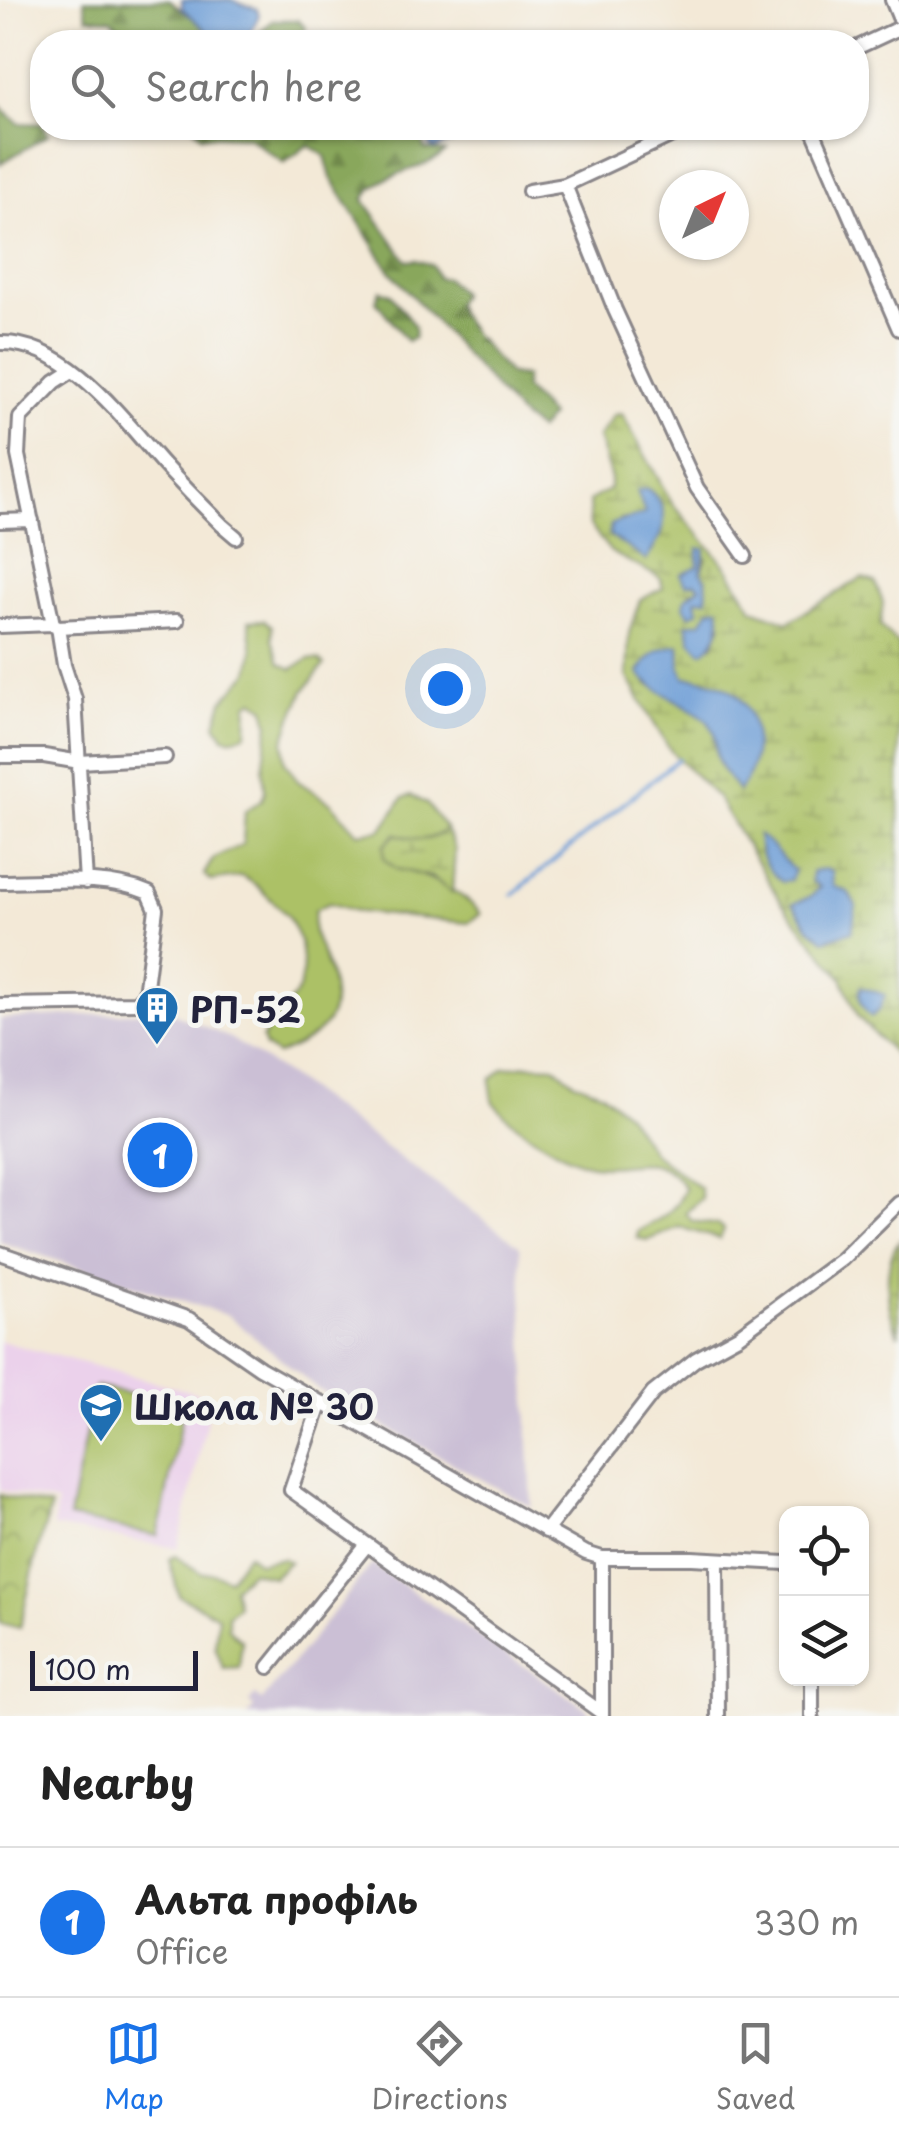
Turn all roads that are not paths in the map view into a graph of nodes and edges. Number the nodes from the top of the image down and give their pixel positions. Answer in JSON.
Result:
{"nodes":[{"id":1,"x":892,"y":0,"type":"edge"},
{"id":2,"x":899,"y":17,"type":"edge"},
{"id":3,"x":899,"y":28,"type":"edge"},
{"id":4,"x":869,"y":42,"type":"edge"},
{"id":5,"x":661,"y":140,"type":"edge"},
{"id":6,"x":817,"y":140,"type":"edge"},
{"id":7,"x":565,"y":186,"type":"junction"},
{"id":8,"x":529,"y":190,"type":"dead end"},
{"id":9,"x":899,"y":329,"type":"edge"},
{"id":10,"x":0,"y":343,"type":"edge"},
{"id":11,"x":72,"y":371,"type":"junction"},
{"id":12,"x":0,"y":455,"type":"edge"},
{"id":13,"x":18,"y":455,"type":"junction"},
{"id":14,"x":32,"y":520,"type":"junction"},
{"id":15,"x":0,"y":521,"type":"edge"},
{"id":16,"x":236,"y":536,"type":"dead end"},
{"id":17,"x":745,"y":556,"type":"dead end"},
{"id":18,"x":177,"y":621,"type":"dead end"},
{"id":19,"x":0,"y":626,"type":"edge"},
{"id":20,"x":56,"y":626,"type":"junction"},
{"id":21,"x":0,"y":756,"type":"edge"},
{"id":22,"x":165,"y":757,"type":"dead end"},
{"id":23,"x":80,"y":762,"type":"junction"},
{"id":24,"x":0,"y":882,"type":"edge"},
{"id":25,"x":86,"y":882,"type":"junction"},
{"id":26,"x":0,"y":1005,"type":"edge"},
{"id":27,"x":899,"y":1202,"type":"edge"},
{"id":28,"x":0,"y":1253,"type":"edge"},
{"id":29,"x":321,"y":1402,"type":"junction"},
{"id":30,"x":546,"y":1531,"type":"junction"},
{"id":31,"x":366,"y":1546,"type":"junction"},
{"id":32,"x":602,"y":1558,"type":"junction"},
{"id":33,"x":718,"y":1562,"type":"junction"},
{"id":34,"x":779,"y":1563,"type":"edge"},
{"id":35,"x":269,"y":1667,"type":"dead end"},
{"id":36,"x":812,"y":1686,"type":"edge"},
{"id":37,"x":602,"y":1715,"type":"edge"},
{"id":38,"x":718,"y":1716,"type":"edge"},
{"id":39,"x":812,"y":1716,"type":"edge"}],
"edges":[{"from":1,"to":2,"type":"street"},
{"from":3,"to":4,"type":"street"},
{"from":5,"to":7,"type":"street"},
{"from":6,"to":9,"type":"street"},
{"from":7,"to":8,"type":"street"},
{"from":7,"to":17,"type":"street"},
{"from":10,"to":11,"type":"street"},
{"from":11,"to":13,"type":"street"},
{"from":11,"to":16,"type":"street"},
{"from":12,"to":13,"type":"street"},
{"from":13,"to":14,"type":"street"},
{"from":14,"to":15,"type":"street"},
{"from":14,"to":20,"type":"street"},
{"from":18,"to":20,"type":"street"},
{"from":19,"to":20,"type":"street"},
{"from":20,"to":23,"type":"street"},
{"from":21,"to":23,"type":"street"},
{"from":22,"to":23,"type":"street"},
{"from":23,"to":25,"type":"street"},
{"from":24,"to":25,"type":"street"},
{"from":25,"to":26,"type":"street"},
{"from":27,"to":30,"type":"street"},
{"from":28,"to":29,"type":"street"},
{"from":29,"to":30,"type":"street"},
{"from":29,"to":31,"type":"street"},
{"from":30,"to":32,"type":"street"},
{"from":31,"to":35,"type":"street"},
{"from":31,"to":37,"type":"street"},
{"from":32,"to":33,"type":"street"},
{"from":32,"to":37,"type":"street"},
{"from":33,"to":34,"type":"street"},
{"from":33,"to":38,"type":"street"},
{"from":36,"to":39,"type":"street"}]}
